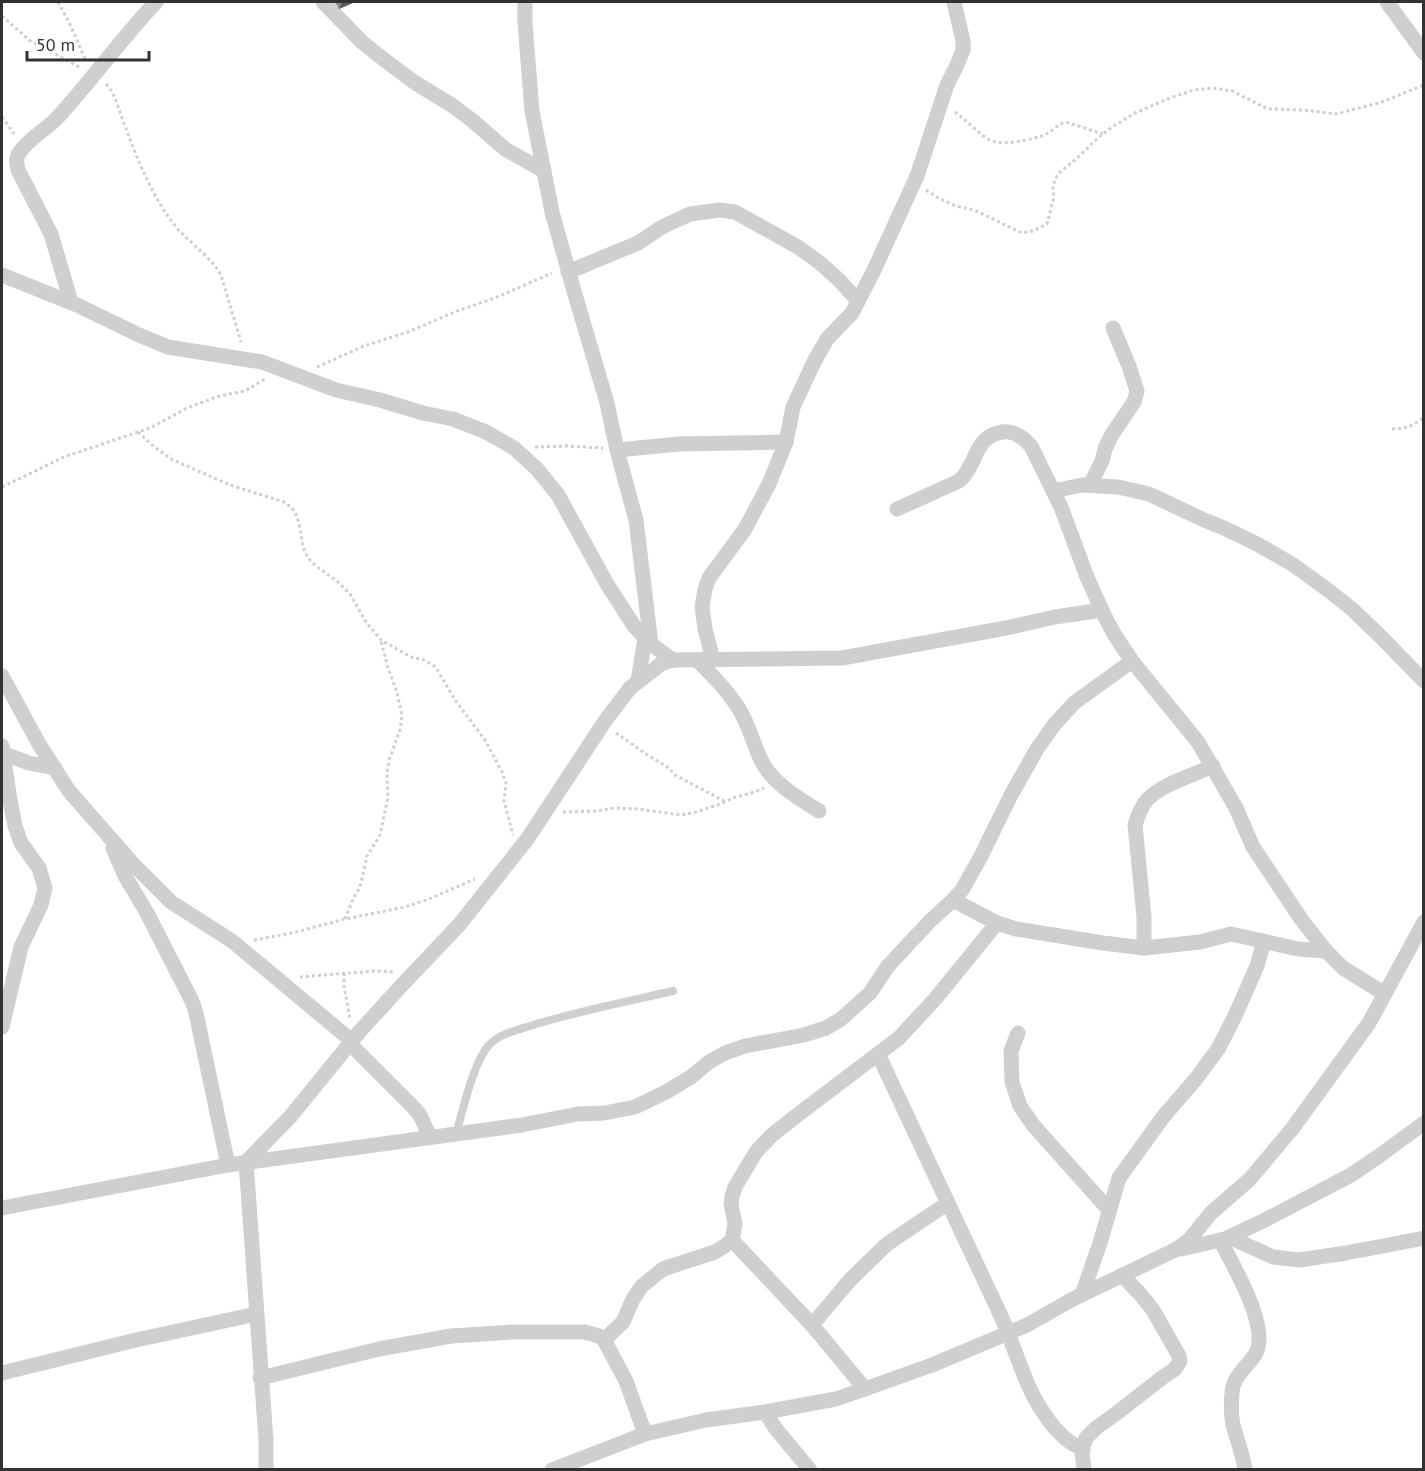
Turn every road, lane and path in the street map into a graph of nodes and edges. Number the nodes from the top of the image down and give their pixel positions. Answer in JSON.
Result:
{"nodes":[{"id":1,"x":58,"y":2,"type":"edge"},
{"id":2,"x":156,"y":2,"type":"edge"},
{"id":3,"x":323,"y":2,"type":"edge"},
{"id":4,"x":526,"y":2,"type":"edge"},
{"id":5,"x":954,"y":2,"type":"edge"},
{"id":6,"x":1387,"y":2,"type":"edge"},
{"id":7,"x":2,"y":16,"type":"edge"},
{"id":8,"x":1424,"y":53,"type":"edge"},
{"id":9,"x":92,"y":74,"type":"junction"},
{"id":10,"x":1424,"y":85,"type":"edge"},
{"id":11,"x":940,"y":104,"type":"junction"},
{"id":12,"x":2,"y":117,"type":"edge"},
{"id":13,"x":1103,"y":134,"type":"junction"},
{"id":14,"x":23,"y":148,"type":"junction"},
{"id":15,"x":544,"y":171,"type":"junction"},
{"id":16,"x":915,"y":181,"type":"junction"},
{"id":17,"x":567,"y":269,"type":"junction"},
{"id":18,"x":2,"y":275,"type":"edge"},
{"id":19,"x":858,"y":301,"type":"junction"},
{"id":20,"x":71,"y":302,"type":"junction"},
{"id":21,"x":1113,"y":328,"type":"dead end"},
{"id":22,"x":250,"y":360,"type":"junction"},
{"id":23,"x":283,"y":370,"type":"junction"},
{"id":24,"x":299,"y":376,"type":"junction"},
{"id":25,"x":1424,"y":417,"type":"edge"},
{"id":26,"x":1392,"y":429,"type":"dead end"},
{"id":27,"x":138,"y":432,"type":"junction"},
{"id":28,"x":786,"y":442,"type":"junction"},
{"id":29,"x":514,"y":448,"type":"junction"},
{"id":30,"x":617,"y":450,"type":"junction"},
{"id":31,"x":1090,"y":485,"type":"junction"},
{"id":32,"x":2,"y":487,"type":"edge"},
{"id":33,"x":1053,"y":491,"type":"junction"},
{"id":34,"x":897,"y":509,"type":"dead end"},
{"id":35,"x":1102,"y":610,"type":"junction"},
{"id":36,"x":381,"y":640,"type":"junction"},
{"id":37,"x":648,"y":641,"type":"junction"},
{"id":38,"x":673,"y":660,"type":"junction"},
{"id":39,"x":705,"y":660,"type":"junction"},
{"id":40,"x":1132,"y":661,"type":"junction"},
{"id":41,"x":2,"y":676,"type":"edge"},
{"id":42,"x":638,"y":681,"type":"junction"},
{"id":43,"x":1424,"y":681,"type":"edge"},
{"id":44,"x":605,"y":721,"type":"junction"},
{"id":45,"x":2,"y":748,"type":"edge"},
{"id":46,"x":1213,"y":766,"type":"junction"},
{"id":47,"x":54,"y":768,"type":"junction"},
{"id":48,"x":776,"y":780,"type":"junction"},
{"id":49,"x":726,"y":802,"type":"junction"},
{"id":50,"x":545,"y":812,"type":"junction"},
{"id":51,"x":819,"y":812,"type":"dead end"},
{"id":52,"x":105,"y":832,"type":"junction"},
{"id":53,"x":518,"y":851,"type":"junction"},
{"id":54,"x":477,"y":879,"type":"dead end"},
{"id":55,"x":953,"y":900,"type":"junction"},
{"id":56,"x":345,"y":919,"type":"junction"},
{"id":57,"x":1424,"y":922,"type":"edge"},
{"id":58,"x":997,"y":923,"type":"junction"},
{"id":59,"x":1264,"y":940,"type":"junction"},
{"id":60,"x":238,"y":945,"type":"junction"},
{"id":61,"x":1144,"y":948,"type":"junction"},
{"id":62,"x":1326,"y":951,"type":"junction"},
{"id":63,"x":344,"y":973,"type":"junction"},
{"id":64,"x":411,"y":975,"type":"junction"},
{"id":65,"x":297,"y":977,"type":"dead end"},
{"id":66,"x":673,"y":991,"type":"dead end"},
{"id":67,"x":1385,"y":994,"type":"junction"},
{"id":68,"x":2,"y":1027,"type":"edge"},
{"id":69,"x":1018,"y":1033,"type":"dead end"},
{"id":70,"x":351,"y":1041,"type":"junction"},
{"id":71,"x":878,"y":1054,"type":"junction"},
{"id":72,"x":1424,"y":1123,"type":"edge"},
{"id":73,"x":456,"y":1134,"type":"junction"},
{"id":74,"x":430,"y":1137,"type":"junction"},
{"id":75,"x":246,"y":1162,"type":"junction"},
{"id":76,"x":228,"y":1165,"type":"junction"},
{"id":77,"x":948,"y":1203,"type":"junction"},
{"id":78,"x":2,"y":1208,"type":"edge"},
{"id":79,"x":1109,"y":1209,"type":"junction"},
{"id":80,"x":1424,"y":1238,"type":"edge"},
{"id":81,"x":1225,"y":1239,"type":"junction"},
{"id":82,"x":732,"y":1240,"type":"junction"},
{"id":83,"x":1175,"y":1250,"type":"junction"},
{"id":84,"x":1122,"y":1275,"type":"junction"},
{"id":85,"x":1082,"y":1295,"type":"junction"},
{"id":86,"x":256,"y":1314,"type":"junction"},
{"id":87,"x":812,"y":1325,"type":"junction"},
{"id":88,"x":1009,"y":1333,"type":"junction"},
{"id":89,"x":604,"y":1340,"type":"junction"},
{"id":90,"x":2,"y":1373,"type":"edge"},
{"id":91,"x":260,"y":1378,"type":"junction"},
{"id":92,"x":865,"y":1389,"type":"junction"},
{"id":93,"x":765,"y":1412,"type":"junction"},
{"id":94,"x":645,"y":1434,"type":"junction"},
{"id":95,"x":1083,"y":1449,"type":"junction"},
{"id":96,"x":266,"y":1470,"type":"edge"},
{"id":97,"x":552,"y":1470,"type":"edge"},
{"id":98,"x":810,"y":1470,"type":"edge"},
{"id":99,"x":1084,"y":1470,"type":"edge"},
{"id":100,"x":1245,"y":1470,"type":"edge"}],
"edges":[{"from":1,"to":9,"type":"path"},
{"from":2,"to":9,"type":"street"},
{"from":3,"to":15,"type":"street"},
{"from":4,"to":15,"type":"street"},
{"from":5,"to":11,"type":"street"},
{"from":6,"to":8,"type":"street"},
{"from":7,"to":9,"type":"path"},
{"from":9,"to":14,"type":"street"},
{"from":9,"to":22,"type":"path"},
{"from":10,"to":13,"type":"path"},
{"from":11,"to":13,"type":"path"},
{"from":11,"to":16,"type":"street"},
{"from":12,"to":14,"type":"path"},
{"from":13,"to":16,"type":"path"},
{"from":14,"to":20,"type":"street"},
{"from":15,"to":17,"type":"street"},
{"from":16,"to":19,"type":"street"},
{"from":17,"to":19,"type":"street"},
{"from":17,"to":24,"type":"path"},
{"from":17,"to":30,"type":"street"},
{"from":18,"to":20,"type":"street"},
{"from":19,"to":28,"type":"street"},
{"from":20,"to":22,"type":"street"},
{"from":21,"to":31,"type":"street"},
{"from":22,"to":23,"type":"street"},
{"from":23,"to":24,"type":"street"},
{"from":23,"to":27,"type":"path"},
{"from":24,"to":29,"type":"street"},
{"from":25,"to":26,"type":"path"},
{"from":27,"to":32,"type":"path"},
{"from":27,"to":36,"type":"path"},
{"from":28,"to":30,"type":"street"},
{"from":28,"to":39,"type":"street"},
{"from":29,"to":30,"type":"path"},
{"from":29,"to":37,"type":"street"},
{"from":30,"to":37,"type":"street"},
{"from":31,"to":33,"type":"street"},
{"from":31,"to":43,"type":"street"},
{"from":33,"to":34,"type":"street"},
{"from":33,"to":35,"type":"street"},
{"from":35,"to":39,"type":"street"},
{"from":35,"to":40,"type":"street"},
{"from":36,"to":53,"type":"path"},
{"from":36,"to":56,"type":"path"},
{"from":37,"to":38,"type":"street"},
{"from":37,"to":42,"type":"street"},
{"from":38,"to":39,"type":"street"},
{"from":38,"to":42,"type":"street"},
{"from":39,"to":48,"type":"street"},
{"from":40,"to":46,"type":"street"},
{"from":40,"to":55,"type":"street"},
{"from":41,"to":47,"type":"street"},
{"from":42,"to":44,"type":"street"},
{"from":44,"to":49,"type":"path"},
{"from":44,"to":50,"type":"street"},
{"from":45,"to":47,"type":"street"},
{"from":45,"to":68,"type":"street"},
{"from":46,"to":61,"type":"street"},
{"from":46,"to":62,"type":"street"},
{"from":47,"to":52,"type":"street"},
{"from":48,"to":49,"type":"path"},
{"from":48,"to":51,"type":"street"},
{"from":49,"to":50,"type":"path"},
{"from":50,"to":53,"type":"street"},
{"from":52,"to":60,"type":"street"},
{"from":52,"to":76,"type":"street"},
{"from":53,"to":64,"type":"street"},
{"from":54,"to":56,"type":"path"},
{"from":55,"to":58,"type":"street"},
{"from":55,"to":73,"type":"street"},
{"from":56,"to":60,"type":"path"},
{"from":57,"to":67,"type":"street"},
{"from":58,"to":61,"type":"street"},
{"from":58,"to":71,"type":"street"},
{"from":59,"to":61,"type":"street"},
{"from":59,"to":62,"type":"street"},
{"from":59,"to":79,"type":"street"},
{"from":60,"to":70,"type":"street"},
{"from":62,"to":67,"type":"street"},
{"from":63,"to":64,"type":"path"},
{"from":63,"to":65,"type":"path"},
{"from":63,"to":70,"type":"path"},
{"from":64,"to":70,"type":"street"},
{"from":66,"to":73,"type":"lane"},
{"from":67,"to":83,"type":"street"},
{"from":69,"to":79,"type":"street"},
{"from":70,"to":74,"type":"street"},
{"from":70,"to":75,"type":"street"},
{"from":71,"to":77,"type":"street"},
{"from":71,"to":82,"type":"street"},
{"from":72,"to":81,"type":"street"},
{"from":73,"to":74,"type":"street"},
{"from":74,"to":75,"type":"street"},
{"from":75,"to":76,"type":"street"},
{"from":75,"to":86,"type":"street"},
{"from":76,"to":78,"type":"street"},
{"from":77,"to":87,"type":"street"},
{"from":77,"to":88,"type":"street"},
{"from":79,"to":85,"type":"street"},
{"from":80,"to":81,"type":"street"},
{"from":81,"to":83,"type":"street"},
{"from":81,"to":100,"type":"street"},
{"from":82,"to":87,"type":"street"},
{"from":82,"to":89,"type":"street"},
{"from":83,"to":84,"type":"street"},
{"from":84,"to":85,"type":"street"},
{"from":84,"to":95,"type":"street"},
{"from":85,"to":88,"type":"street"},
{"from":86,"to":90,"type":"street"},
{"from":86,"to":91,"type":"street"},
{"from":87,"to":92,"type":"street"},
{"from":88,"to":92,"type":"street"},
{"from":88,"to":95,"type":"street"},
{"from":89,"to":91,"type":"street"},
{"from":89,"to":94,"type":"street"},
{"from":91,"to":96,"type":"street"},
{"from":92,"to":93,"type":"street"},
{"from":93,"to":94,"type":"street"},
{"from":93,"to":98,"type":"street"},
{"from":94,"to":97,"type":"street"},
{"from":95,"to":99,"type":"street"}]}
